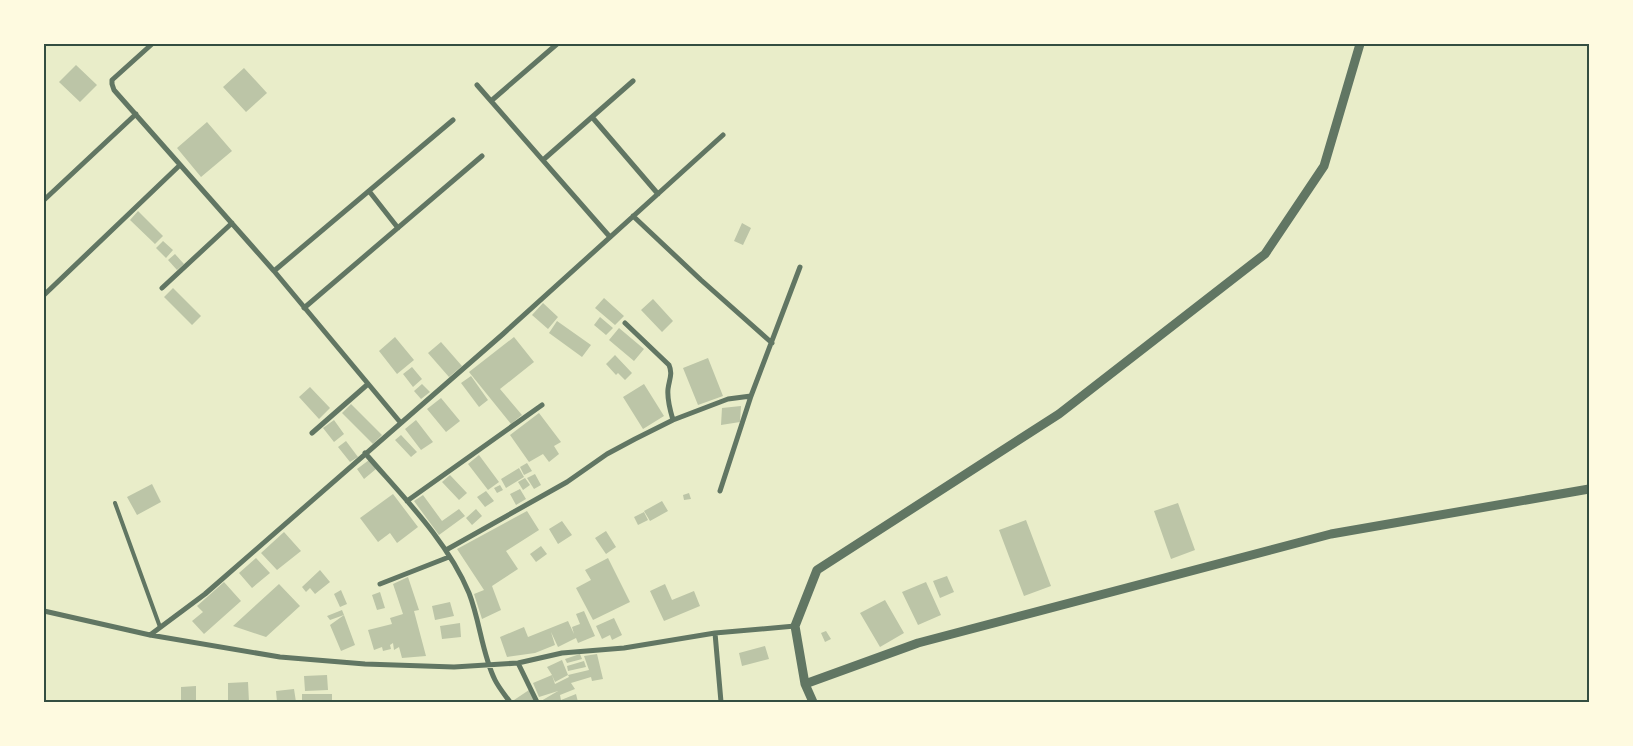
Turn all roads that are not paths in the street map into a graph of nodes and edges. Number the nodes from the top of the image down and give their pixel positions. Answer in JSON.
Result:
{"nodes":[{"id":1,"x":152,"y":44,"type":"edge"},
{"id":2,"x":557,"y":44,"type":"edge"},
{"id":3,"x":1360,"y":44,"type":"edge"},
{"id":4,"x":633,"y":81,"type":"dead end"},
{"id":5,"x":477,"y":85,"type":"dead end"},
{"id":6,"x":491,"y":101,"type":"junction"},
{"id":7,"x":136,"y":114,"type":"junction"},
{"id":8,"x":592,"y":117,"type":"junction"},
{"id":9,"x":453,"y":120,"type":"dead end"},
{"id":10,"x":723,"y":136,"type":"dead end"},
{"id":11,"x":482,"y":156,"type":"dead end"},
{"id":12,"x":543,"y":160,"type":"junction"},
{"id":13,"x":180,"y":165,"type":"junction"},
{"id":14,"x":369,"y":191,"type":"junction"},
{"id":15,"x":658,"y":194,"type":"junction"},
{"id":16,"x":44,"y":200,"type":"edge"},
{"id":17,"x":633,"y":216,"type":"junction"},
{"id":18,"x":232,"y":222,"type":"junction"},
{"id":19,"x":398,"y":228,"type":"junction"},
{"id":20,"x":610,"y":237,"type":"junction"},
{"id":21,"x":800,"y":267,"type":"dead end"},
{"id":22,"x":274,"y":271,"type":"junction"},
{"id":23,"x":162,"y":288,"type":"dead end"},
{"id":24,"x":44,"y":295,"type":"edge"},
{"id":25,"x":304,"y":308,"type":"junction"},
{"id":26,"x":625,"y":323,"type":"dead end"},
{"id":27,"x":772,"y":343,"type":"junction"},
{"id":28,"x":368,"y":384,"type":"junction"},
{"id":29,"x":751,"y":396,"type":"junction"},
{"id":30,"x":542,"y":405,"type":"dead end"},
{"id":31,"x":673,"y":420,"type":"junction"},
{"id":32,"x":400,"y":422,"type":"junction"},
{"id":33,"x":312,"y":433,"type":"dead end"},
{"id":34,"x":365,"y":453,"type":"junction"},
{"id":35,"x":1589,"y":489,"type":"edge"},
{"id":36,"x":720,"y":491,"type":"dead end"},
{"id":37,"x":407,"y":501,"type":"junction"},
{"id":38,"x":115,"y":503,"type":"dead end"},
{"id":39,"x":446,"y":550,"type":"junction"},
{"id":40,"x":450,"y":557,"type":"junction"},
{"id":41,"x":380,"y":584,"type":"dead end"},
{"id":42,"x":44,"y":611,"type":"edge"},
{"id":43,"x":794,"y":626,"type":"junction"},
{"id":44,"x":160,"y":628,"type":"junction"},
{"id":45,"x":715,"y":633,"type":"junction"},
{"id":46,"x":150,"y":635,"type":"junction"},
{"id":47,"x":518,"y":663,"type":"junction"},
{"id":48,"x":490,"y":666,"type":"junction"},
{"id":49,"x":805,"y":684,"type":"junction"},
{"id":50,"x":510,"y":702,"type":"edge"},
{"id":51,"x":538,"y":702,"type":"edge"},
{"id":52,"x":721,"y":702,"type":"edge"},
{"id":53,"x":813,"y":702,"type":"edge"}],
"edges":[{"from":1,"to":7,"type":"street"},
{"from":2,"to":6,"type":"street"},
{"from":3,"to":43,"type":"street"},
{"from":4,"to":8,"type":"street"},
{"from":5,"to":6,"type":"street"},
{"from":6,"to":12,"type":"street"},
{"from":7,"to":13,"type":"street"},
{"from":7,"to":16,"type":"street"},
{"from":8,"to":12,"type":"street"},
{"from":8,"to":15,"type":"street"},
{"from":9,"to":14,"type":"street"},
{"from":10,"to":15,"type":"street"},
{"from":11,"to":19,"type":"street"},
{"from":12,"to":20,"type":"street"},
{"from":13,"to":18,"type":"street"},
{"from":13,"to":24,"type":"street"},
{"from":14,"to":19,"type":"street"},
{"from":14,"to":22,"type":"street"},
{"from":15,"to":17,"type":"street"},
{"from":17,"to":20,"type":"street"},
{"from":17,"to":27,"type":"street"},
{"from":18,"to":22,"type":"street"},
{"from":18,"to":23,"type":"street"},
{"from":19,"to":25,"type":"street"},
{"from":20,"to":32,"type":"street"},
{"from":21,"to":27,"type":"street"},
{"from":22,"to":25,"type":"street"},
{"from":25,"to":28,"type":"street"},
{"from":26,"to":31,"type":"street"},
{"from":27,"to":29,"type":"street"},
{"from":28,"to":32,"type":"street"},
{"from":28,"to":33,"type":"street"},
{"from":29,"to":31,"type":"street"},
{"from":29,"to":36,"type":"street"},
{"from":30,"to":37,"type":"street"},
{"from":31,"to":39,"type":"street"},
{"from":32,"to":34,"type":"street"},
{"from":34,"to":37,"type":"street"},
{"from":34,"to":44,"type":"street"},
{"from":35,"to":49,"type":"street"},
{"from":37,"to":39,"type":"street"},
{"from":38,"to":44,"type":"lane"},
{"from":39,"to":40,"type":"street"},
{"from":40,"to":41,"type":"street"},
{"from":40,"to":48,"type":"street"},
{"from":42,"to":46,"type":"street"},
{"from":43,"to":45,"type":"street"},
{"from":43,"to":49,"type":"street"},
{"from":44,"to":46,"type":"street"},
{"from":45,"to":47,"type":"street"},
{"from":45,"to":52,"type":"street"},
{"from":46,"to":48,"type":"street"},
{"from":47,"to":48,"type":"street"},
{"from":47,"to":51,"type":"street"},
{"from":48,"to":50,"type":"street"},
{"from":49,"to":53,"type":"street"}]}
